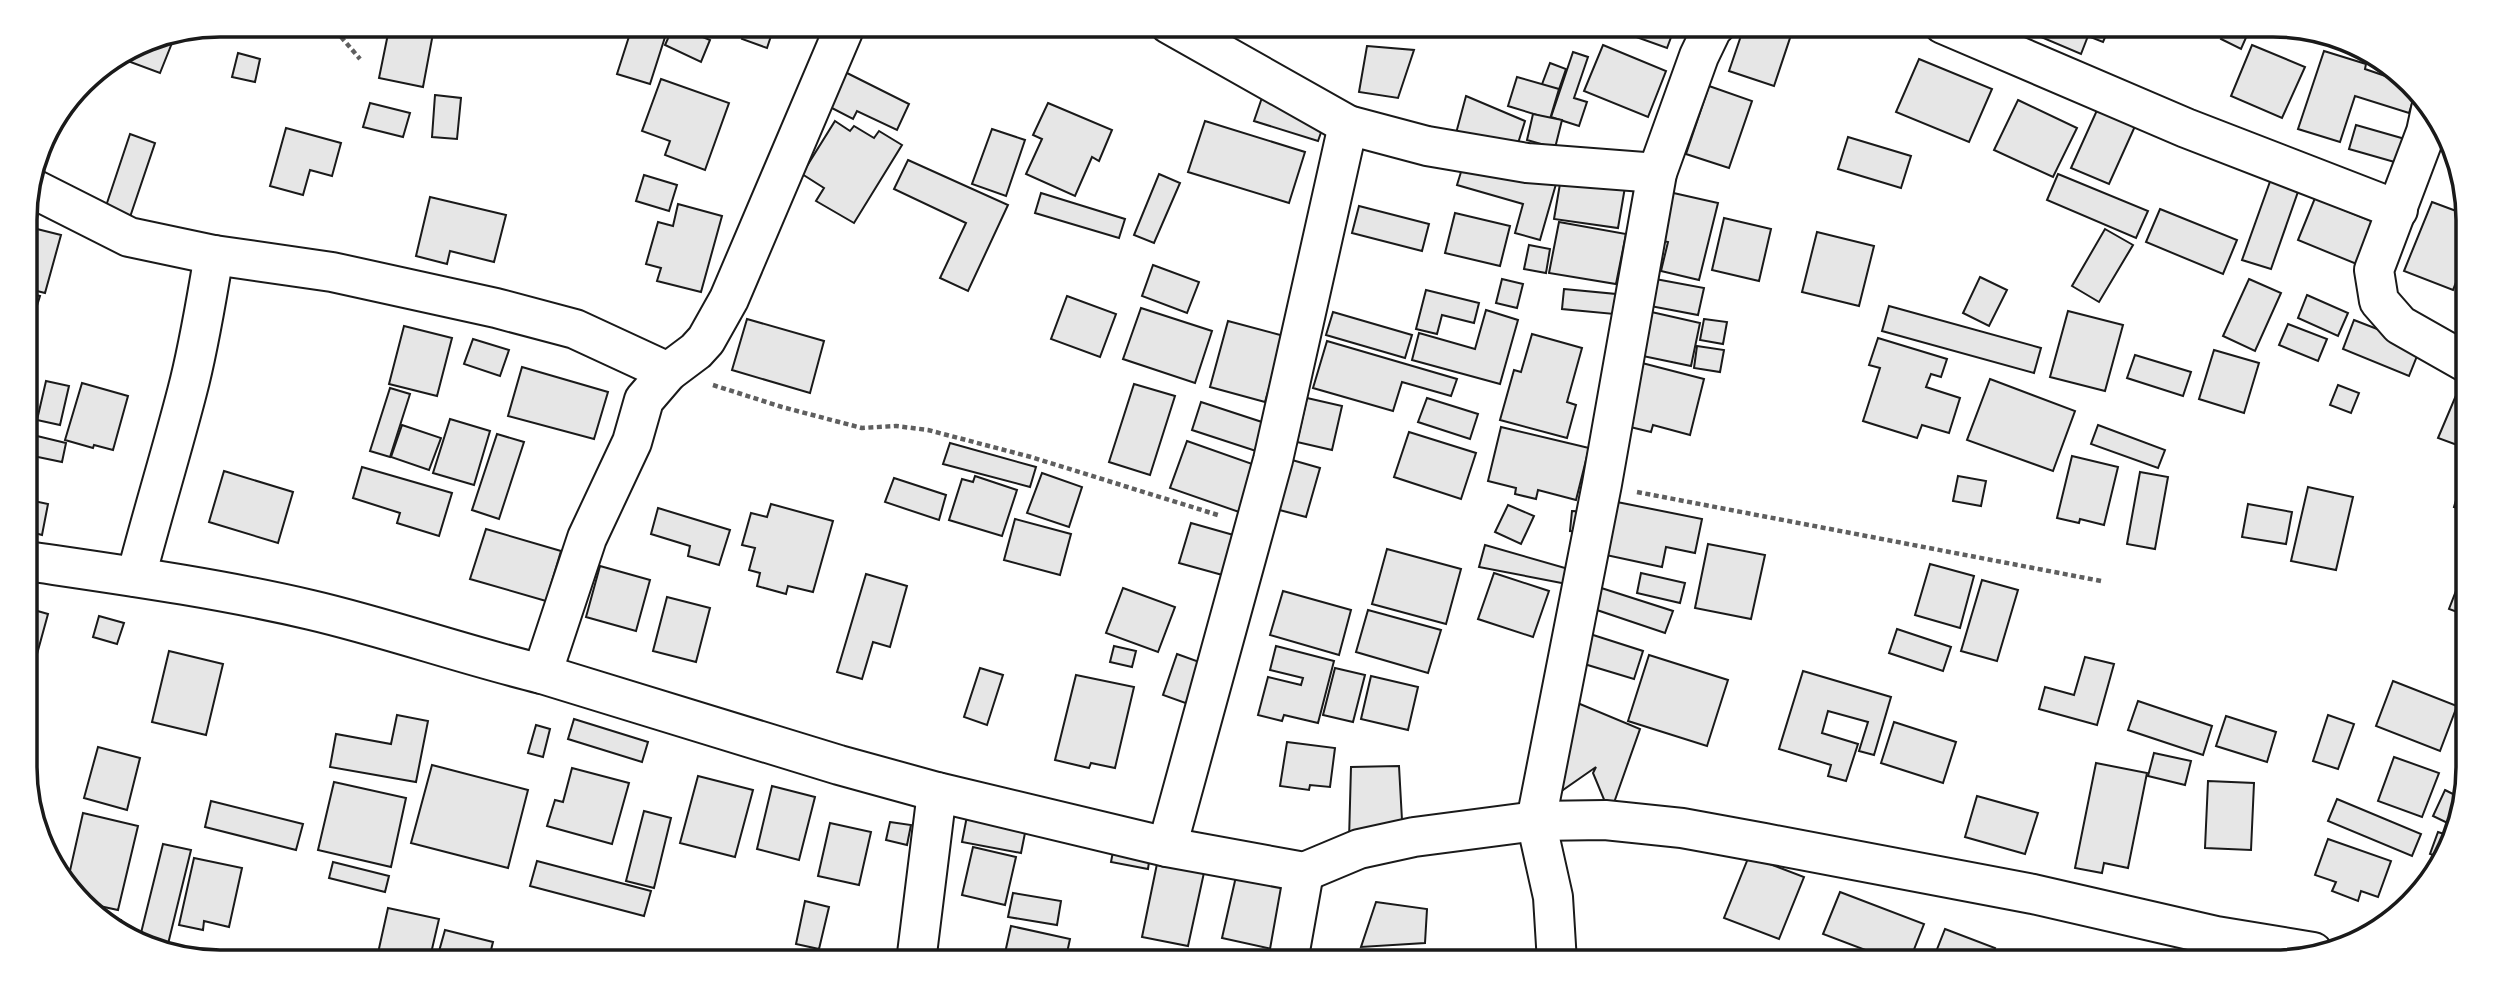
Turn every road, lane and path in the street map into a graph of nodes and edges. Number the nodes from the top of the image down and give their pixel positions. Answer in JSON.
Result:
{"nodes":[{"id":1,"x":341,"y":37,"type":"edge"},
{"id":2,"x":840,"y":37,"type":"edge"},
{"id":3,"x":1192,"y":37,"type":"edge"},
{"id":4,"x":1708,"y":37,"type":"edge"},
{"id":5,"x":1973,"y":37,"type":"edge"},
{"id":6,"x":360,"y":59,"type":"dead end"},
{"id":7,"x":2428,"y":122,"type":"edge"},
{"id":8,"x":1348,"y":125,"type":"junction"},
{"id":9,"x":1657,"y":173,"type":"junction"},
{"id":10,"x":39,"y":192,"type":"edge"},
{"id":11,"x":2398,"y":210,"type":"junction"},
{"id":12,"x":214,"y":256,"type":"junction"},
{"id":13,"x":2456,"y":357,"type":"edge"},
{"id":14,"x":668,"y":372,"type":"junction"},
{"id":15,"x":1602,"y":484,"type":"junction"},
{"id":16,"x":1255,"y":525,"type":"junction"},
{"id":17,"x":37,"y":562,"type":"edge"},
{"id":18,"x":136,"y":577,"type":"junction"},
{"id":19,"x":2101,"y":582,"type":"dead end"},
{"id":20,"x":542,"y":674,"type":"junction"},
{"id":21,"x":937,"y":792,"type":"junction"},
{"id":22,"x":1536,"y":821,"type":"junction"},
{"id":23,"x":1167,"y":847,"type":"junction"},
{"id":24,"x":1304,"y":872,"type":"junction"},
{"id":25,"x":2212,"y":949,"type":"edge"},
{"id":26,"x":917,"y":950,"type":"edge"},
{"id":27,"x":1290,"y":950,"type":"edge"},
{"id":28,"x":1556,"y":950,"type":"edge"},
{"id":29,"x":2246,"y":950,"type":"edge"}],
"edges":[{"from":1,"to":6,"type":"path"},
{"from":2,"to":14,"type":"street"},
{"from":3,"to":8,"type":"street"},
{"from":4,"to":9,"type":"street"},
{"from":5,"to":11,"type":"street"},
{"from":7,"to":11,"type":"street"},
{"from":8,"to":9,"type":"street"},
{"from":8,"to":16,"type":"street"},
{"from":9,"to":15,"type":"street"},
{"from":10,"to":12,"type":"street"},
{"from":11,"to":13,"type":"street"},
{"from":12,"to":14,"type":"street"},
{"from":12,"to":18,"type":"street"},
{"from":14,"to":16,"type":"path"},
{"from":14,"to":20,"type":"street"},
{"from":15,"to":19,"type":"path"},
{"from":15,"to":22,"type":"street"},
{"from":16,"to":23,"type":"street"},
{"from":17,"to":18,"type":"street"},
{"from":18,"to":20,"type":"street"},
{"from":20,"to":21,"type":"street"},
{"from":21,"to":23,"type":"street"},
{"from":21,"to":26,"type":"street"},
{"from":22,"to":24,"type":"street"},
{"from":22,"to":25,"type":"street"},
{"from":22,"to":28,"type":"street"},
{"from":23,"to":24,"type":"street"},
{"from":24,"to":27,"type":"street"},
{"from":25,"to":29,"type":"street"}]}
